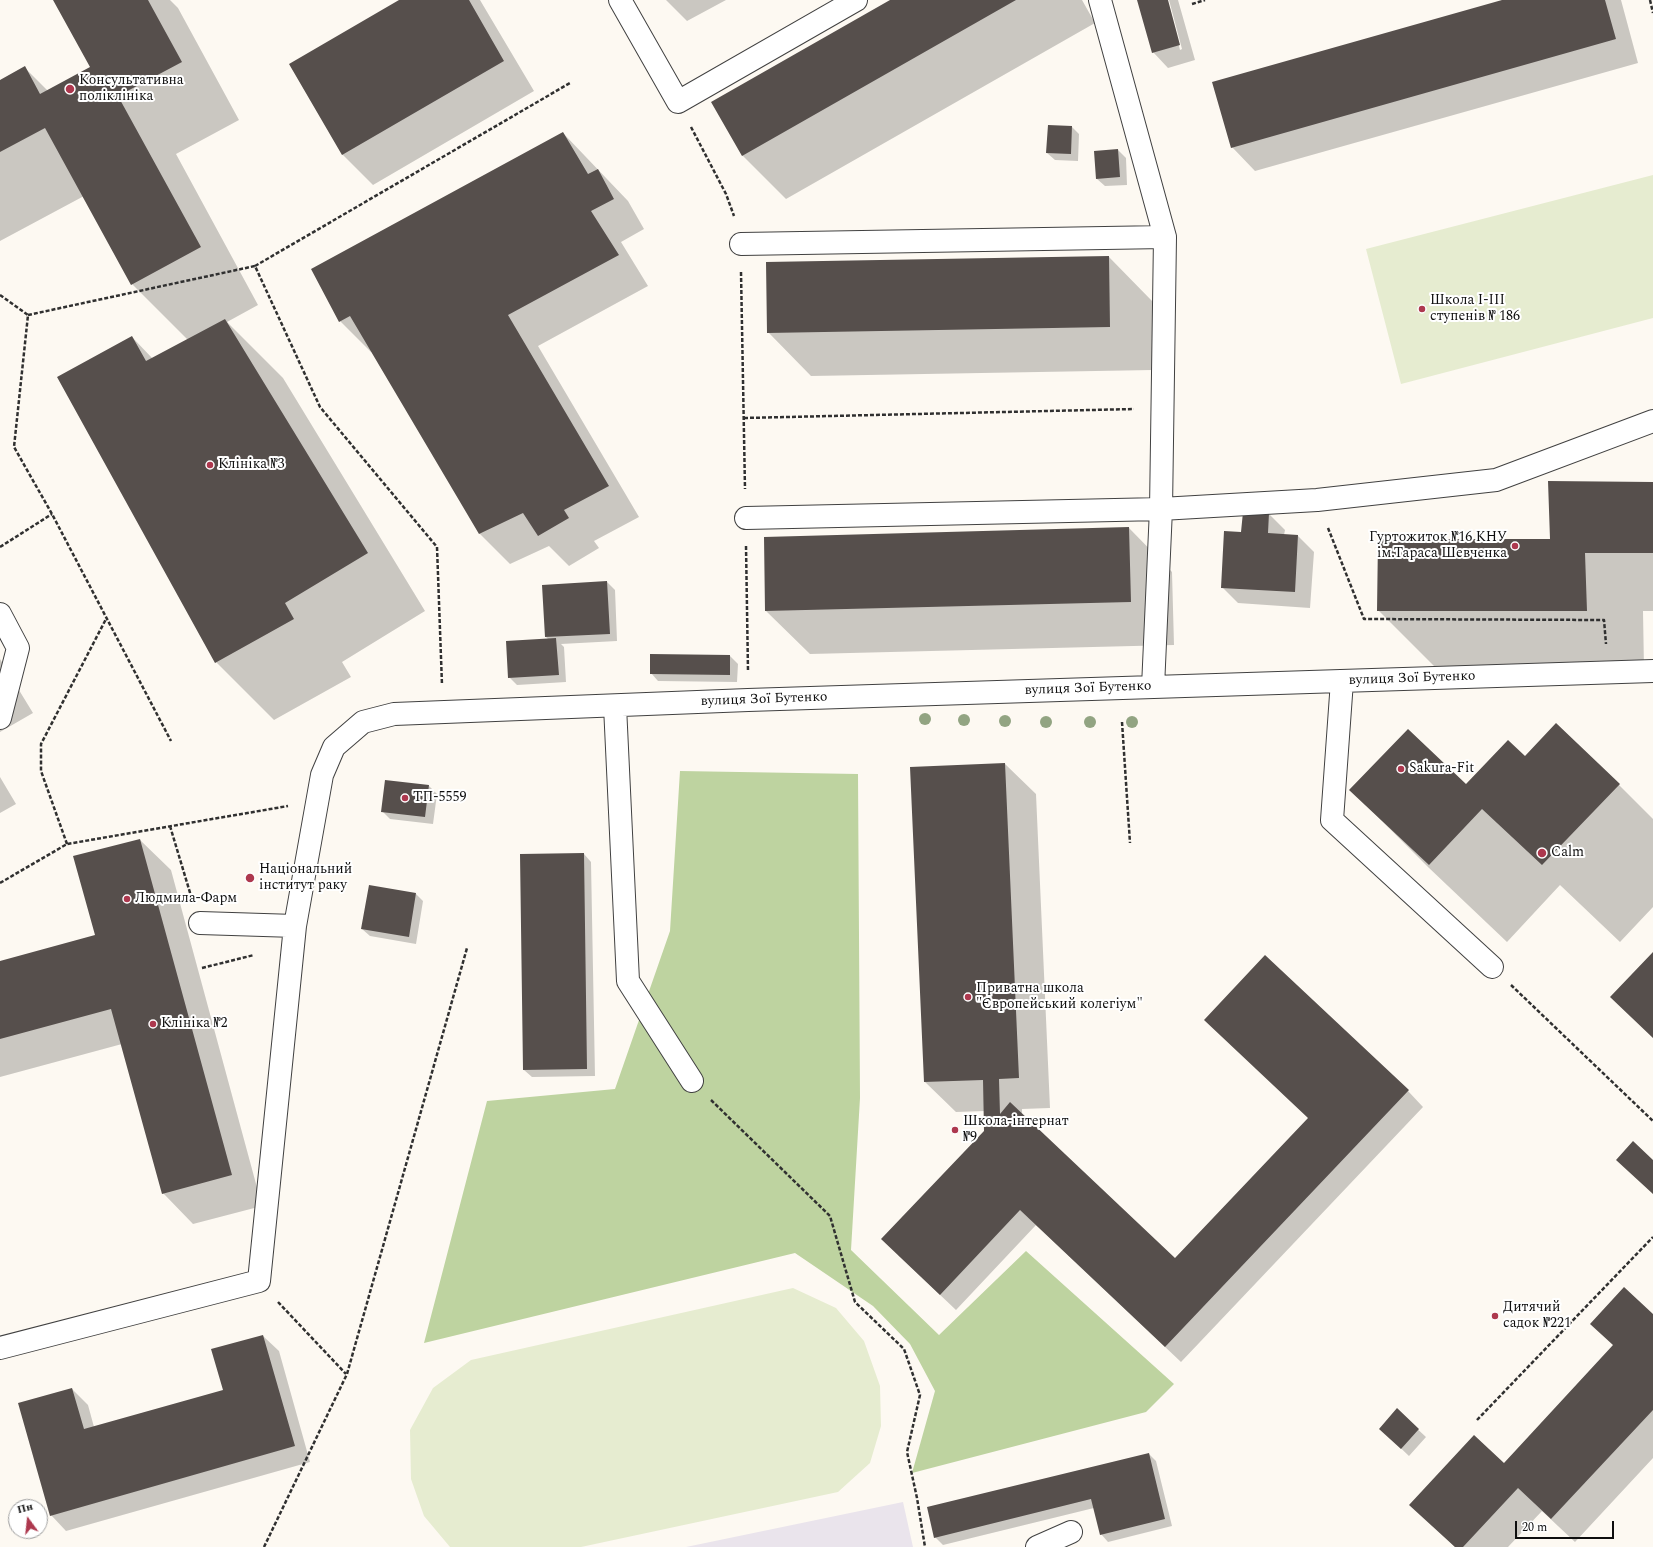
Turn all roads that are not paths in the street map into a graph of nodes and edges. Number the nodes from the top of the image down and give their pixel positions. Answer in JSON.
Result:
{"nodes":[{"id":1,"x":620,"y":0,"type":"edge"},
{"id":2,"x":856,"y":0,"type":"edge"},
{"id":3,"x":1100,"y":0,"type":"edge"},
{"id":4,"x":1165,"y":237,"type":"junction"},
{"id":5,"x":740,"y":244,"type":"road end"},
{"id":6,"x":1653,"y":420,"type":"edge"},
{"id":7,"x":1161,"y":509,"type":"junction"},
{"id":8,"x":746,"y":518,"type":"road end"},
{"id":9,"x":0,"y":614,"type":"edge"},
{"id":10,"x":1653,"y":672,"type":"edge"},
{"id":11,"x":1342,"y":681,"type":"junction"},
{"id":12,"x":1153,"y":687,"type":"junction"},
{"id":13,"x":615,"y":706,"type":"junction"},
{"id":14,"x":0,"y":718,"type":"edge"},
{"id":15,"x":200,"y":923,"type":"road end"},
{"id":16,"x":295,"y":926,"type":"junction"},
{"id":17,"x":1492,"y":967,"type":"road end"},
{"id":18,"x":692,"y":1081,"type":"road end"},
{"id":19,"x":0,"y":1348,"type":"edge"},
{"id":20,"x":1071,"y":1532,"type":"dead end"},
{"id":21,"x":1037,"y":1547,"type":"edge"}],
"edges":[{"from":1,"to":2,"type":"street"},
{"from":3,"to":4,"type":"street"},
{"from":4,"to":5,"type":"street"},
{"from":4,"to":7,"type":"street"},
{"from":6,"to":7,"type":"street"},
{"from":7,"to":8,"type":"street"},
{"from":7,"to":12,"type":"street"},
{"from":9,"to":14,"type":"street"},
{"from":10,"to":11,"type":"street","name":"вулиця Зої Бутенко"},
{"from":11,"to":12,"type":"street","name":"вулиця Зої Бутенко"},
{"from":11,"to":17,"type":"street"},
{"from":12,"to":13,"type":"street","name":"вулиця Зої Бутенко"},
{"from":13,"to":16,"type":"street","name":"вулиця Зої Бутенко"},
{"from":13,"to":18,"type":"street"},
{"from":15,"to":16,"type":"street"},
{"from":16,"to":19,"type":"street","name":"вулиця Зої Бутенко"},
{"from":20,"to":21,"type":"street"}]}
